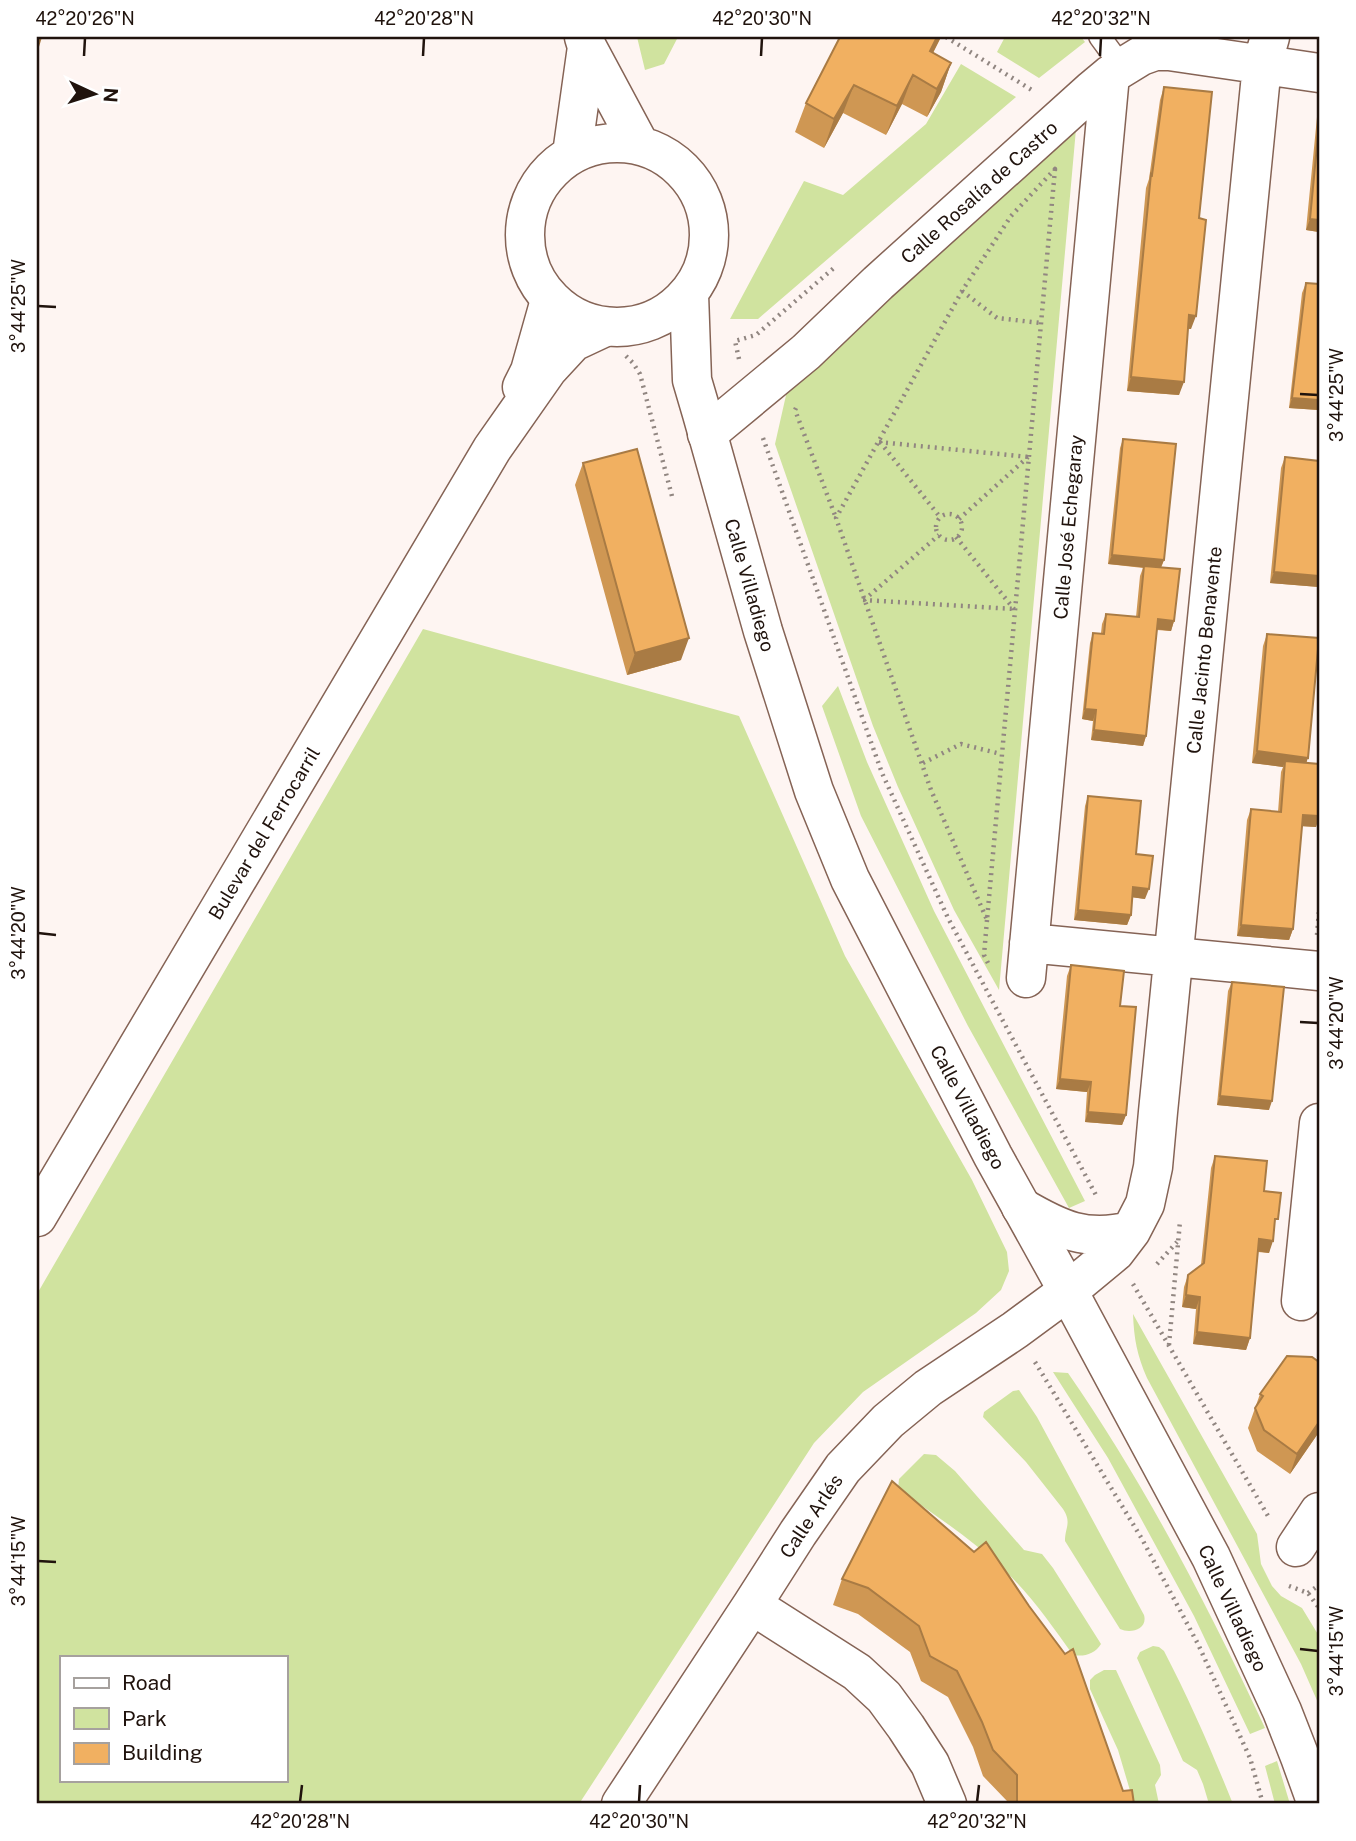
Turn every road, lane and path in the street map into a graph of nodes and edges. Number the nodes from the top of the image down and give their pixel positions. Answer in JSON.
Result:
{"nodes":[{"id":1,"x":946,"y":37,"type":"edge"},
{"id":2,"x":1100,"y":37,"type":"edge"},
{"id":3,"x":586,"y":42,"type":"edge"},
{"id":4,"x":1266,"y":51,"type":"edge"},
{"id":5,"x":1116,"y":71,"type":"junction"},
{"id":6,"x":1319,"y":73,"type":"edge"},
{"id":7,"x":1038,"y":94,"type":"dead end"},
{"id":8,"x":639,"y":144,"type":"junction"},
{"id":9,"x":572,"y":154,"type":"junction"},
{"id":10,"x":1011,"y":216,"type":"junction"},
{"id":11,"x":990,"y":235,"type":"dead end"},
{"id":12,"x":962,"y":291,"type":"junction"},
{"id":13,"x":689,"y":294,"type":"junction"},
{"id":14,"x":551,"y":300,"type":"junction"},
{"id":15,"x":1041,"y":323,"type":"junction"},
{"id":16,"x":620,"y":326,"type":"junction"},
{"id":17,"x":692,"y":380,"type":"junction"},
{"id":18,"x":805,"y":400,"type":"dead end"},
{"id":19,"x":707,"y":434,"type":"junction"},
{"id":20,"x":763,"y":437,"type":"dead end"},
{"id":21,"x":879,"y":442,"type":"junction"},
{"id":22,"x":492,"y":449,"type":"junction"},
{"id":23,"x":1029,"y":457,"type":"junction"},
{"id":24,"x":940,"y":517,"type":"junction"},
{"id":25,"x":836,"y":518,"type":"junction"},
{"id":26,"x":959,"y":519,"type":"junction"},
{"id":27,"x":939,"y":535,"type":"junction"},
{"id":28,"x":956,"y":537,"type":"junction"},
{"id":29,"x":863,"y":600,"type":"junction"},
{"id":30,"x":1014,"y":609,"type":"junction"},
{"id":31,"x":1001,"y":754,"type":"junction"},
{"id":32,"x":923,"y":763,"type":"junction"},
{"id":33,"x":1174,"y":957,"type":"junction"},
{"id":34,"x":1319,"y":971,"type":"edge"},
{"id":35,"x":1319,"y":1123,"type":"edge"},
{"id":36,"x":1021,"y":1207,"type":"junction"},
{"id":37,"x":37,"y":1217,"type":"edge"},
{"id":38,"x":1117,"y":1240,"type":"junction"},
{"id":39,"x":1068,"y":1291,"type":"junction"},
{"id":40,"x":1301,"y":1301,"type":"dead end"},
{"id":41,"x":1015,"y":1330,"type":"junction"},
{"id":42,"x":1319,"y":1512,"type":"edge"},
{"id":43,"x":1282,"y":1538,"type":"joint"},
{"id":44,"x":1287,"y":1585,"type":"dead end"},
{"id":45,"x":1319,"y":1585,"type":"edge"},
{"id":46,"x":1308,"y":1593,"type":"junction"},
{"id":47,"x":752,"y":1605,"type":"junction"},
{"id":48,"x":1319,"y":1608,"type":"edge"},
{"id":49,"x":621,"y":1804,"type":"edge"},
{"id":50,"x":947,"y":1804,"type":"edge"},
{"id":51,"x":1263,"y":1804,"type":"edge"},
{"id":52,"x":1317,"y":1804,"type":"edge"}],
"edges":[{"from":1,"to":7,"type":"path"},
{"from":2,"to":5,"type":"lane"},
{"from":3,"to":8,"type":"main road"},
{"from":3,"to":9,"type":"main road"},
{"from":4,"to":5,"type":"main road","name":"Calle Rosalía de Castro"},
{"from":4,"to":6,"type":"main road","name":"Calle Rosalía de Castro"},
{"from":4,"to":33,"type":"main road","name":"Calle Jacinto Benavente"},
{"from":5,"to":19,"type":"main road","name":"Calle Rosalía de Castro"},
{"from":5,"to":33,"type":"main road","name":"Calle José Echegaray"},
{"from":8,"to":9,"type":"main road"},
{"from":8,"to":13,"type":"main road"},
{"from":9,"to":14,"type":"main road"},
{"from":10,"to":11,"type":"path"},
{"from":10,"to":12,"type":"path"},
{"from":10,"to":15,"type":"path"},
{"from":12,"to":15,"type":"path"},
{"from":12,"to":21,"type":"path"},
{"from":13,"to":16,"type":"main road"},
{"from":13,"to":17,"type":"main road","name":"Calle Villadiego"},
{"from":14,"to":16,"type":"main road"},
{"from":14,"to":22,"type":"main road","name":"Bulevar del Ferrocarril"},
{"from":15,"to":23,"type":"path"},
{"from":16,"to":17,"type":"main road"},
{"from":16,"to":22,"type":"main road","name":"Bulevar del Ferrocarril"},
{"from":17,"to":19,"type":"main road","name":"Calle Villadiego"},
{"from":18,"to":25,"type":"path"},
{"from":19,"to":36,"type":"main road","name":"Calle Villadiego"},
{"from":20,"to":38,"type":"path"},
{"from":21,"to":23,"type":"path"},
{"from":21,"to":24,"type":"path"},
{"from":21,"to":25,"type":"path"},
{"from":22,"to":37,"type":"main road","name":"Bulevar del Ferrocarril"},
{"from":23,"to":26,"type":"path"},
{"from":23,"to":30,"type":"path"},
{"from":24,"to":26,"type":"path"},
{"from":24,"to":27,"type":"path"},
{"from":25,"to":29,"type":"path"},
{"from":26,"to":28,"type":"path"},
{"from":27,"to":28,"type":"path"},
{"from":27,"to":29,"type":"path"},
{"from":28,"to":30,"type":"path"},
{"from":29,"to":30,"type":"path"},
{"from":29,"to":32,"type":"path"},
{"from":30,"to":31,"type":"path"},
{"from":31,"to":32,"type":"path"},
{"from":31,"to":32,"type":"path"},
{"from":33,"to":34,"type":"main road"},
{"from":33,"to":38,"type":"main road","name":"Calle Jacinto Benavente"},
{"from":35,"to":40,"type":"main road"},
{"from":36,"to":38,"type":"main road"},
{"from":36,"to":39,"type":"main road","name":"Calle Villadiego"},
{"from":38,"to":39,"type":"main road","name":"Calle Jacinto Benavente"},
{"from":38,"to":43,"type":"path"},
{"from":39,"to":41,"type":"main road","name":"Calle Arlés"},
{"from":39,"to":52,"type":"main road","name":"Calle Villadiego"},
{"from":41,"to":47,"type":"main road","name":"Calle Arlés"},
{"from":41,"to":51,"type":"path"},
{"from":42,"to":43,"type":"main road"},
{"from":44,"to":46,"type":"path"},
{"from":45,"to":46,"type":"path"},
{"from":46,"to":48,"type":"path"},
{"from":47,"to":49,"type":"main road","name":"Calle Arlés"},
{"from":47,"to":50,"type":"main road"}]}
